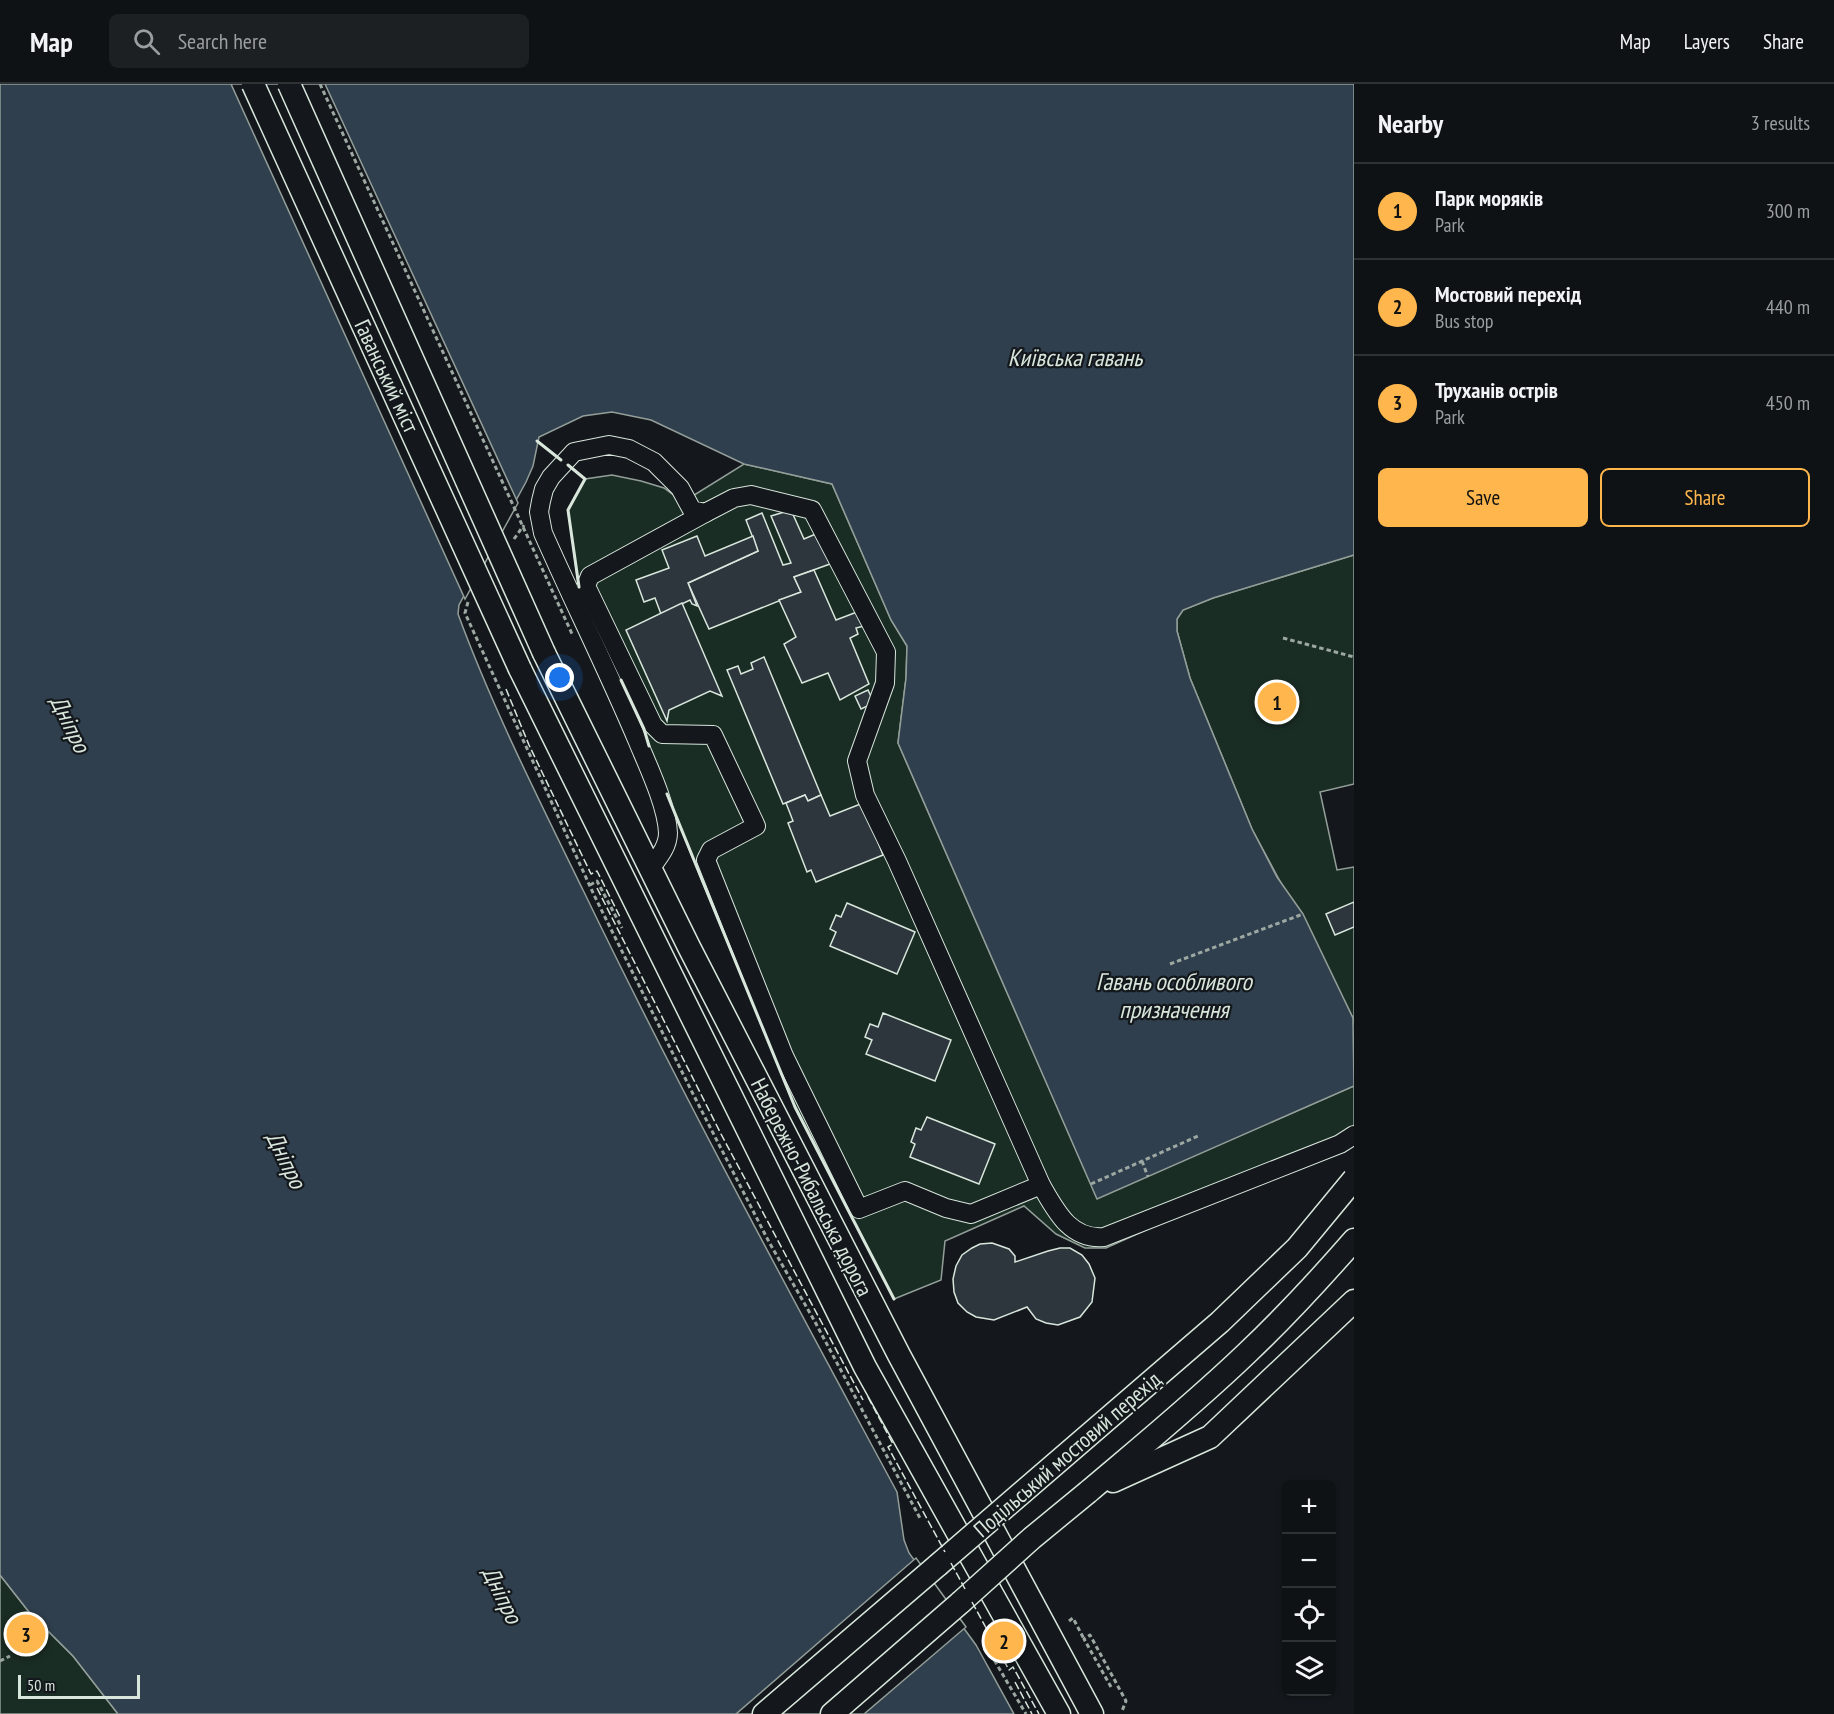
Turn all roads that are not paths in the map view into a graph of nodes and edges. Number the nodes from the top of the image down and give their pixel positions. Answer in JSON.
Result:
{"nodes":[{"id":1,"x":254,"y":84,"type":"edge"},
{"id":2,"x":289,"y":84,"type":"edge"},
{"id":3,"x":705,"y":513,"type":"junction"},
{"id":4,"x":544,"y":653,"type":"joint"},
{"id":5,"x":520,"y":669,"type":"joint"},
{"id":6,"x":650,"y":869,"type":"junction"},
{"id":7,"x":1354,"y":1136,"type":"edge"},
{"id":8,"x":1354,"y":1179,"type":"edge"},
{"id":9,"x":1041,"y":1185,"type":"junction"},
{"id":10,"x":1354,"y":1240,"type":"edge"},
{"id":11,"x":1354,"y":1301,"type":"edge"},
{"id":12,"x":1088,"y":1492,"type":"junction"},
{"id":13,"x":764,"y":1714,"type":"edge"},
{"id":14,"x":832,"y":1714,"type":"edge"},
{"id":15,"x":1059,"y":1714,"type":"edge"},
{"id":16,"x":1092,"y":1714,"type":"edge"}],
"edges":[{"from":1,"to":5,"type":"main road","name":"Гаванський міст","bridge":true},
{"from":2,"to":4,"type":"main road","name":"Гаванський міст","bridge":true},
{"from":3,"to":6,"type":"lane"},
{"from":3,"to":9,"type":"lane"},
{"from":3,"to":9,"type":"lane"},
{"from":4,"to":6,"type":"main road","name":"Набережно-Рибальська дорога"},
{"from":5,"to":15,"type":"main road","name":"Набережно-Рибальська дорога"},
{"from":6,"to":16,"type":"main road","name":"Набережно-Рибальська дорога"},
{"from":7,"to":9,"type":"lane"},
{"from":8,"to":13,"type":"main road","name":"Подільський мостовий перехід","bridge":true},
{"from":10,"to":12,"type":"main road","name":"Подільський мостовий перехід"},
{"from":11,"to":12,"type":"main road"},
{"from":12,"to":14,"type":"main road","name":"Подільський мостовий перехід","bridge":true}]}
